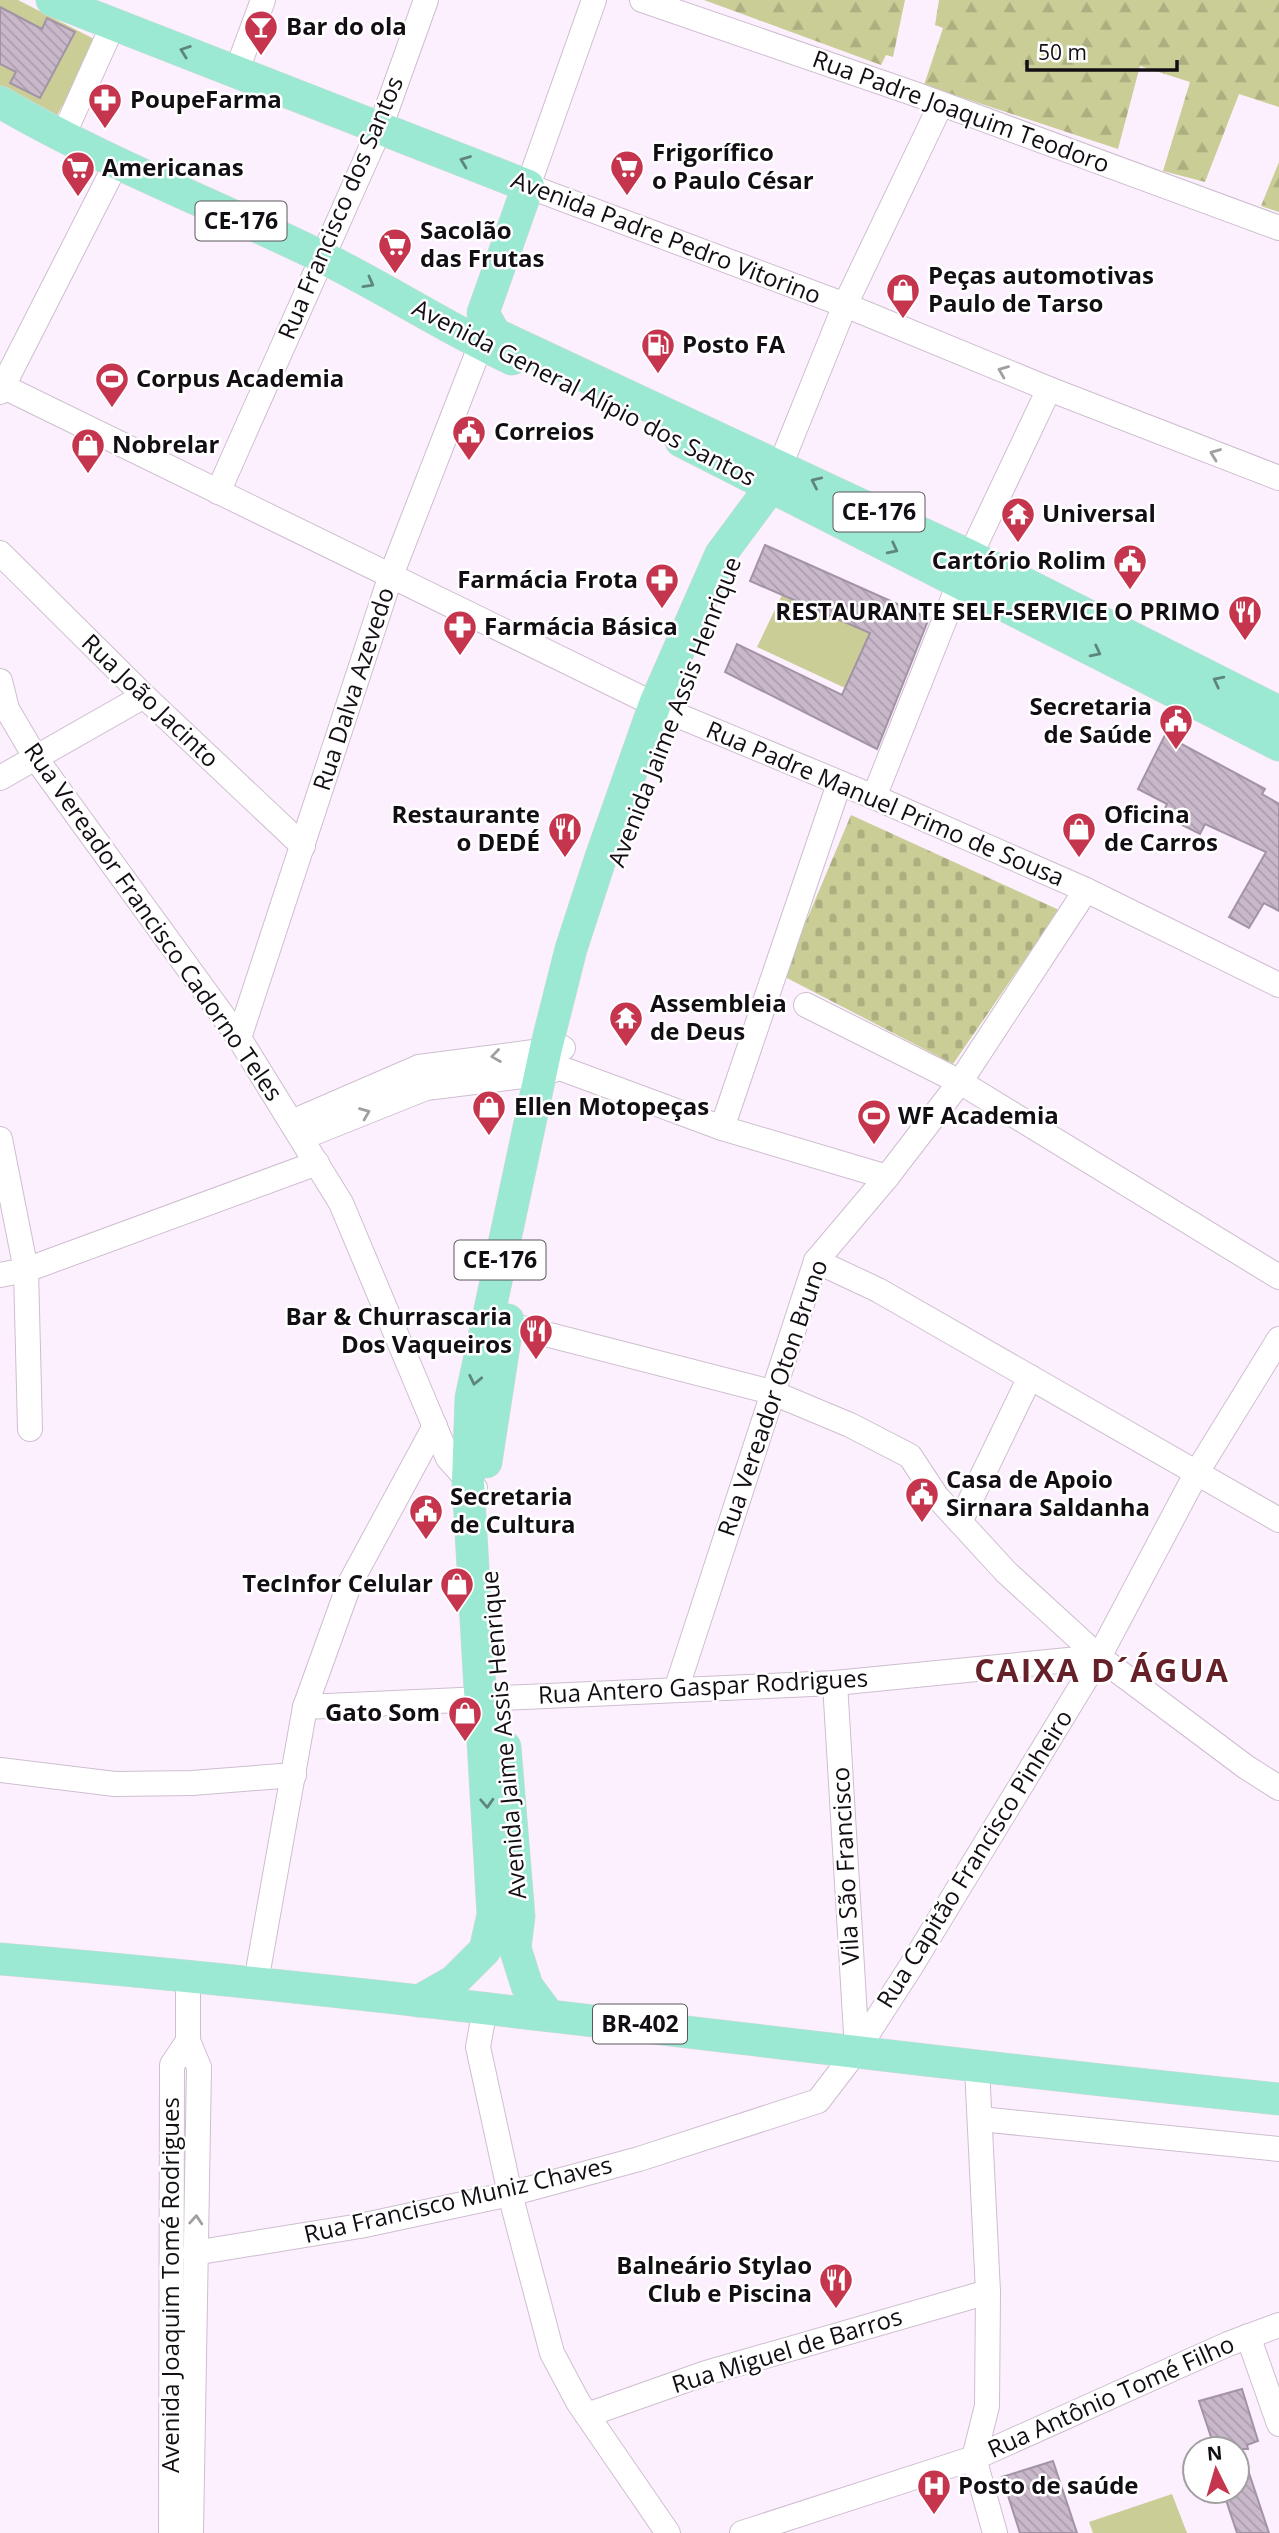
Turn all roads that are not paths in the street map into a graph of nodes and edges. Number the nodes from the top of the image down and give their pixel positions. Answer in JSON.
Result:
{"nodes":[{"id":1,"x":52,"y":0,"type":"edge"},
{"id":2,"x":263,"y":0,"type":"edge"},
{"id":3,"x":426,"y":0,"type":"edge"},
{"id":4,"x":594,"y":0,"type":"edge"},
{"id":5,"x":642,"y":0,"type":"edge"},
{"id":6,"x":113,"y":25,"type":"junction"},
{"id":7,"x":237,"y":71,"type":"junction"},
{"id":8,"x":0,"y":102,"type":"edge"},
{"id":9,"x":941,"y":104,"type":"junction"},
{"id":10,"x":380,"y":128,"type":"junction"},
{"id":11,"x":62,"y":138,"type":"junction"},
{"id":12,"x":116,"y":164,"type":"junction"},
{"id":13,"x":528,"y":186,"type":"junction"},
{"id":14,"x":1279,"y":228,"type":"edge"},
{"id":15,"x":321,"y":257,"type":"junction"},
{"id":16,"x":845,"y":305,"type":"junction"},
{"id":17,"x":481,"y":344,"type":"junction"},
{"id":18,"x":1,"y":387,"type":"edge"},
{"id":19,"x":1049,"y":389,"type":"junction"},
{"id":20,"x":776,"y":477,"type":"junction"},
{"id":21,"x":1279,"y":478,"type":"edge"},
{"id":22,"x":218,"y":492,"type":"junction"},
{"id":23,"x":0,"y":553,"type":"edge"},
{"id":24,"x":965,"y":569,"type":"junction"},
{"id":25,"x":390,"y":578,"type":"junction"},
{"id":26,"x":0,"y":681,"type":"edge"},
{"id":27,"x":144,"y":696,"type":"junction"},
{"id":28,"x":663,"y":708,"type":"junction"},
{"id":29,"x":1279,"y":712,"type":"edge"},
{"id":30,"x":1279,"y":745,"type":"edge"},
{"id":31,"x":37,"y":760,"type":"junction"},
{"id":32,"x":0,"y":778,"type":"edge"},
{"id":33,"x":839,"y":784,"type":"junction"},
{"id":34,"x":874,"y":797,"type":"junction"},
{"id":35,"x":303,"y":846,"type":"junction"},
{"id":36,"x":1086,"y":890,"type":"junction"},
{"id":37,"x":1279,"y":985,"type":"edge"},
{"id":38,"x":806,"y":1005,"type":"dead end"},
{"id":39,"x":239,"y":1038,"type":"junction"},
{"id":40,"x":552,"y":1060,"type":"junction"},
{"id":41,"x":960,"y":1082,"type":"junction"},
{"id":42,"x":722,"y":1128,"type":"junction"},
{"id":43,"x":297,"y":1130,"type":"junction"},
{"id":44,"x":0,"y":1139,"type":"edge"},
{"id":45,"x":317,"y":1163,"type":"junction"},
{"id":46,"x":887,"y":1177,"type":"junction"},
{"id":47,"x":816,"y":1261,"type":"junction"},
{"id":48,"x":26,"y":1270,"type":"junction"},
{"id":49,"x":0,"y":1275,"type":"edge"},
{"id":50,"x":1279,"y":1276,"type":"edge"},
{"id":51,"x":507,"y":1324,"type":"junction"},
{"id":52,"x":1279,"y":1339,"type":"edge"},
{"id":53,"x":1030,"y":1377,"type":"junction"},
{"id":54,"x":771,"y":1392,"type":"junction"},
{"id":55,"x":435,"y":1426,"type":"junction"},
{"id":56,"x":30,"y":1429,"type":"dead end"},
{"id":57,"x":1197,"y":1472,"type":"junction"},
{"id":58,"x":476,"y":1490,"type":"junction"},
{"id":59,"x":1279,"y":1520,"type":"edge"},
{"id":60,"x":960,"y":1522,"type":"junction"},
{"id":61,"x":1099,"y":1657,"type":"junction"},
{"id":62,"x":835,"y":1683,"type":"junction"},
{"id":63,"x":676,"y":1690,"type":"junction"},
{"id":64,"x":491,"y":1697,"type":"junction"},
{"id":65,"x":305,"y":1707,"type":"junction"},
{"id":66,"x":0,"y":1770,"type":"edge"},
{"id":67,"x":294,"y":1775,"type":"junction"},
{"id":68,"x":1279,"y":1787,"type":"edge"},
{"id":69,"x":500,"y":1949,"type":"junction"},
{"id":70,"x":0,"y":1959,"type":"edge"},
{"id":71,"x":188,"y":1975,"type":"junction"},
{"id":72,"x":256,"y":1982,"type":"junction"},
{"id":73,"x":419,"y":2001,"type":"junction"},
{"id":74,"x":485,"y":2008,"type":"junction"},
{"id":75,"x":547,"y":2013,"type":"junction"},
{"id":76,"x":188,"y":2041,"type":"junction"},
{"id":77,"x":857,"y":2050,"type":"junction"},
{"id":78,"x":977,"y":2068,"type":"junction"},
{"id":79,"x":1279,"y":2099,"type":"edge"},
{"id":80,"x":979,"y":2119,"type":"junction"},
{"id":81,"x":1279,"y":2149,"type":"edge"},
{"id":82,"x":510,"y":2194,"type":"junction"},
{"id":83,"x":194,"y":2253,"type":"junction"},
{"id":84,"x":988,"y":2291,"type":"junction"},
{"id":85,"x":1279,"y":2325,"type":"edge"},
{"id":86,"x":1248,"y":2336,"type":"junction"},
{"id":87,"x":586,"y":2415,"type":"junction"},
{"id":88,"x":1279,"y":2424,"type":"edge"},
{"id":89,"x":974,"y":2458,"type":"junction"},
{"id":90,"x":171,"y":2533,"type":"edge"},
{"id":91,"x":191,"y":2533,"type":"edge"},
{"id":92,"x":668,"y":2533,"type":"edge"},
{"id":93,"x":742,"y":2533,"type":"edge"},
{"id":94,"x":995,"y":2533,"type":"edge"}],
"edges":[{"from":1,"to":6,"type":"main road","name":"Avenida Padre Pedro Vitorino"},
{"from":2,"to":7,"type":"street"},
{"from":3,"to":10,"type":"street","name":"Rua Francisco dos Santos"},
{"from":4,"to":13,"type":"street"},
{"from":5,"to":9,"type":"street","name":"Rua Padre Joaquim Teodoro"},
{"from":7,"to":6,"type":"main road","name":"Avenida Padre Pedro Vitorino","one_way":true},
{"from":6,"to":11,"type":"street"},
{"from":7,"to":10,"type":"main road","name":"Avenida Padre Pedro Vitorino"},
{"from":8,"to":11,"type":"main road","name":"Avenida General Alípio dos Santos","number":"CE-176"},
{"from":9,"to":14,"type":"street","name":"Rua Padre Joaquim Teodoro"},
{"from":9,"to":16,"type":"street"},
{"from":13,"to":10,"type":"main road","name":"Avenida Padre Pedro Vitorino","one_way":true},
{"from":10,"to":15,"type":"street","name":"Rua Francisco dos Santos"},
{"from":11,"to":12,"type":"main road","name":"Avenida General Alípio dos Santos","number":"CE-176"},
{"from":12,"to":15,"type":"main road","name":"Avenida General Alípio dos Santos","number":"CE-176"},
{"from":12,"to":18,"type":"street"},
{"from":13,"to":16,"type":"street","name":"Avenida Padre Pedro Vitorino"},
{"from":13,"to":20,"type":"main road","name":"Avenida General Alípio dos Santos","number":"CE-176"},
{"from":15,"to":17,"type":"main road","name":"Avenida General Alípio dos Santos","number":"CE-176","one_way":true},
{"from":15,"to":22,"type":"street","name":"Rua Francisco dos Santos"},
{"from":19,"to":16,"type":"street","name":"Avenida Padre Pedro Vitorino","one_way":true},
{"from":16,"to":20,"type":"street"},
{"from":17,"to":20,"type":"main road","name":"Avenida General Alípio dos Santos","number":"CE-176"},
{"from":17,"to":25,"type":"street","name":"Rua Dalva Azevedo"},
{"from":18,"to":22,"type":"street","name":"Rua Padre Manuel Primo de Sousa"},
{"from":21,"to":19,"type":"street","name":"Avenida Padre Pedro Vitorino","one_way":true},
{"from":19,"to":24,"type":"street"},
{"from":20,"to":24,"type":"main road","name":"Avenida General Alípio dos Santos","number":"CE-176"},
{"from":20,"to":28,"type":"main road","name":"Avenida Jaime Assis Henrique","number":"CE-176"},
{"from":22,"to":25,"type":"street","name":"Rua Padre Manuel Primo de Sousa"},
{"from":23,"to":27,"type":"street","name":"Rua João Jacinto"},
{"from":29,"to":24,"type":"main road","name":"Avenida General Alípio dos Santos","number":"CE-176","one_way":true},
{"from":24,"to":30,"type":"main road","name":"Avenida General Alípio dos Santos","number":"CE-176","one_way":true},
{"from":24,"to":34,"type":"street"},
{"from":25,"to":28,"type":"street","name":"Rua Padre Manuel Primo de Sousa"},
{"from":25,"to":35,"type":"street","name":"Rua Dalva Azevedo"},
{"from":26,"to":31,"type":"street","name":"Rua Vereador Francisco Cadorno Teles"},
{"from":27,"to":31,"type":"street"},
{"from":27,"to":35,"type":"street","name":"Rua João Jacinto"},
{"from":28,"to":33,"type":"street","name":"Rua Padre Manuel Primo de Sousa"},
{"from":28,"to":40,"type":"main road","name":"Avenida Jaime Assis Henrique","number":"CE-176"},
{"from":31,"to":32,"type":"street"},
{"from":31,"to":39,"type":"street","name":"Rua Vereador Francisco Cadorno Teles"},
{"from":33,"to":34,"type":"street","name":"Rua Padre Manuel Primo de Sousa"},
{"from":33,"to":42,"type":"street"},
{"from":34,"to":36,"type":"street","name":"Rua Padre Manuel Primo de Sousa"},
{"from":35,"to":39,"type":"street","name":"Rua Dalva Azevedo"},
{"from":36,"to":37,"type":"street","name":"Rua Padre Manuel Primo de Sousa"},
{"from":36,"to":41,"type":"street","name":"Rua Vereador Oton Bruno"},
{"from":38,"to":41,"type":"street"},
{"from":39,"to":43,"type":"street","name":"Rua Vereador Francisco Cadorno Teles"},
{"from":40,"to":42,"type":"street"},
{"from":40,"to":43,"type":"street"},
{"from":40,"to":51,"type":"main road","name":"Avenida Jaime Assis Henrique","number":"CE-176"},
{"from":40,"to":58,"type":"main road","number":"CE-176","one_way":true},
{"from":41,"to":46,"type":"street","name":"Rua Vereador Oton Bruno"},
{"from":41,"to":50,"type":"street"},
{"from":42,"to":46,"type":"street"},
{"from":43,"to":45,"type":"street","name":"Rua Vereador Francisco Cadorno Teles"},
{"from":44,"to":48,"type":"street"},
{"from":45,"to":48,"type":"street"},
{"from":45,"to":55,"type":"street","name":"Rua Vereador Francisco Cadorno Teles"},
{"from":46,"to":47,"type":"street","name":"Rua Vereador Oton Bruno"},
{"from":47,"to":53,"type":"street"},
{"from":47,"to":54,"type":"street","name":"Rua Vereador Oton Bruno"},
{"from":48,"to":49,"type":"street"},
{"from":48,"to":56,"type":"street"},
{"from":51,"to":54,"type":"street"},
{"from":51,"to":58,"type":"main road","name":"Avenida Jaime Assis Henrique","number":"CE-176"},
{"from":52,"to":57,"type":"street","name":"Rua Capitão Francisco Pinheiro"},
{"from":53,"to":57,"type":"street"},
{"from":53,"to":60,"type":"street"},
{"from":54,"to":60,"type":"street"},
{"from":54,"to":63,"type":"street","name":"Rua Vereador Oton Bruno"},
{"from":55,"to":58,"type":"street","name":"Rua Vereador Francisco Cadorno Teles"},
{"from":55,"to":65,"type":"street"},
{"from":57,"to":59,"type":"street"},
{"from":57,"to":61,"type":"street","name":"Rua Capitão Francisco Pinheiro"},
{"from":58,"to":64,"type":"main road","name":"Avenida Jaime Assis Henrique","number":"CE-176"},
{"from":60,"to":61,"type":"street"},
{"from":61,"to":62,"type":"street","name":"Rua Antero Gaspar Rodrigues"},
{"from":61,"to":68,"type":"street"},
{"from":61,"to":77,"type":"street","name":"Rua Capitão Francisco Pinheiro"},
{"from":62,"to":63,"type":"street","name":"Rua Antero Gaspar Rodrigues"},
{"from":62,"to":77,"type":"street","name":"Vila São Francisco"},
{"from":63,"to":64,"type":"street","name":"Rua Antero Gaspar Rodrigues"},
{"from":64,"to":65,"type":"street","name":"Rua Antero Gaspar Rodrigues"},
{"from":64,"to":69,"type":"main road","name":"Avenida Jaime Assis Henrique","number":"CE-176"},
{"from":65,"to":67,"type":"street"},
{"from":66,"to":67,"type":"street"},
{"from":67,"to":72,"type":"street"},
{"from":69,"to":73,"type":"main road"},
{"from":69,"to":74,"type":"main road"},
{"from":69,"to":75,"type":"main road","name":"Avenida Jaime Assis Henrique","number":"CE-176"},
{"from":70,"to":71,"type":"main road","number":"BR-402"},
{"from":71,"to":72,"type":"main road","number":"BR-402"},
{"from":71,"to":76,"type":"street","name":"Avenida Joaquim Tomé Rodrigues"},
{"from":72,"to":73,"type":"main road","number":"BR-402"},
{"from":73,"to":74,"type":"main road","number":"BR-402"},
{"from":74,"to":75,"type":"main road","number":"BR-402"},
{"from":74,"to":82,"type":"street"},
{"from":75,"to":77,"type":"main road","number":"BR-402"},
{"from":83,"to":76,"type":"street","name":"Avenida Joaquim Tomé Rodrigues","one_way":true},
{"from":76,"to":90,"type":"street","name":"Avenida Joaquim Tomé Rodrigues"},
{"from":77,"to":78,"type":"main road","number":"BR-402"},
{"from":77,"to":82,"type":"street","name":"Rua Francisco Muniz Chaves"},
{"from":78,"to":79,"type":"main road","number":"BR-402"},
{"from":78,"to":80,"type":"street"},
{"from":80,"to":81,"type":"street"},
{"from":80,"to":84,"type":"street"},
{"from":82,"to":83,"type":"street","name":"Rua Francisco Muniz Chaves"},
{"from":82,"to":87,"type":"street"},
{"from":83,"to":91,"type":"street","name":"Avenida Joaquim Tomé Rodrigues"},
{"from":84,"to":87,"type":"street","name":"Rua Miguel de Barros"},
{"from":84,"to":89,"type":"street"},
{"from":85,"to":86,"type":"street","name":"Rua Antônio Tomé Filho"},
{"from":86,"to":88,"type":"street"},
{"from":86,"to":89,"type":"street","name":"Rua Antônio Tomé Filho"},
{"from":87,"to":92,"type":"street"},
{"from":89,"to":93,"type":"street","name":"Rua Antônio Tomé Filho"},
{"from":89,"to":94,"type":"street"}]}
